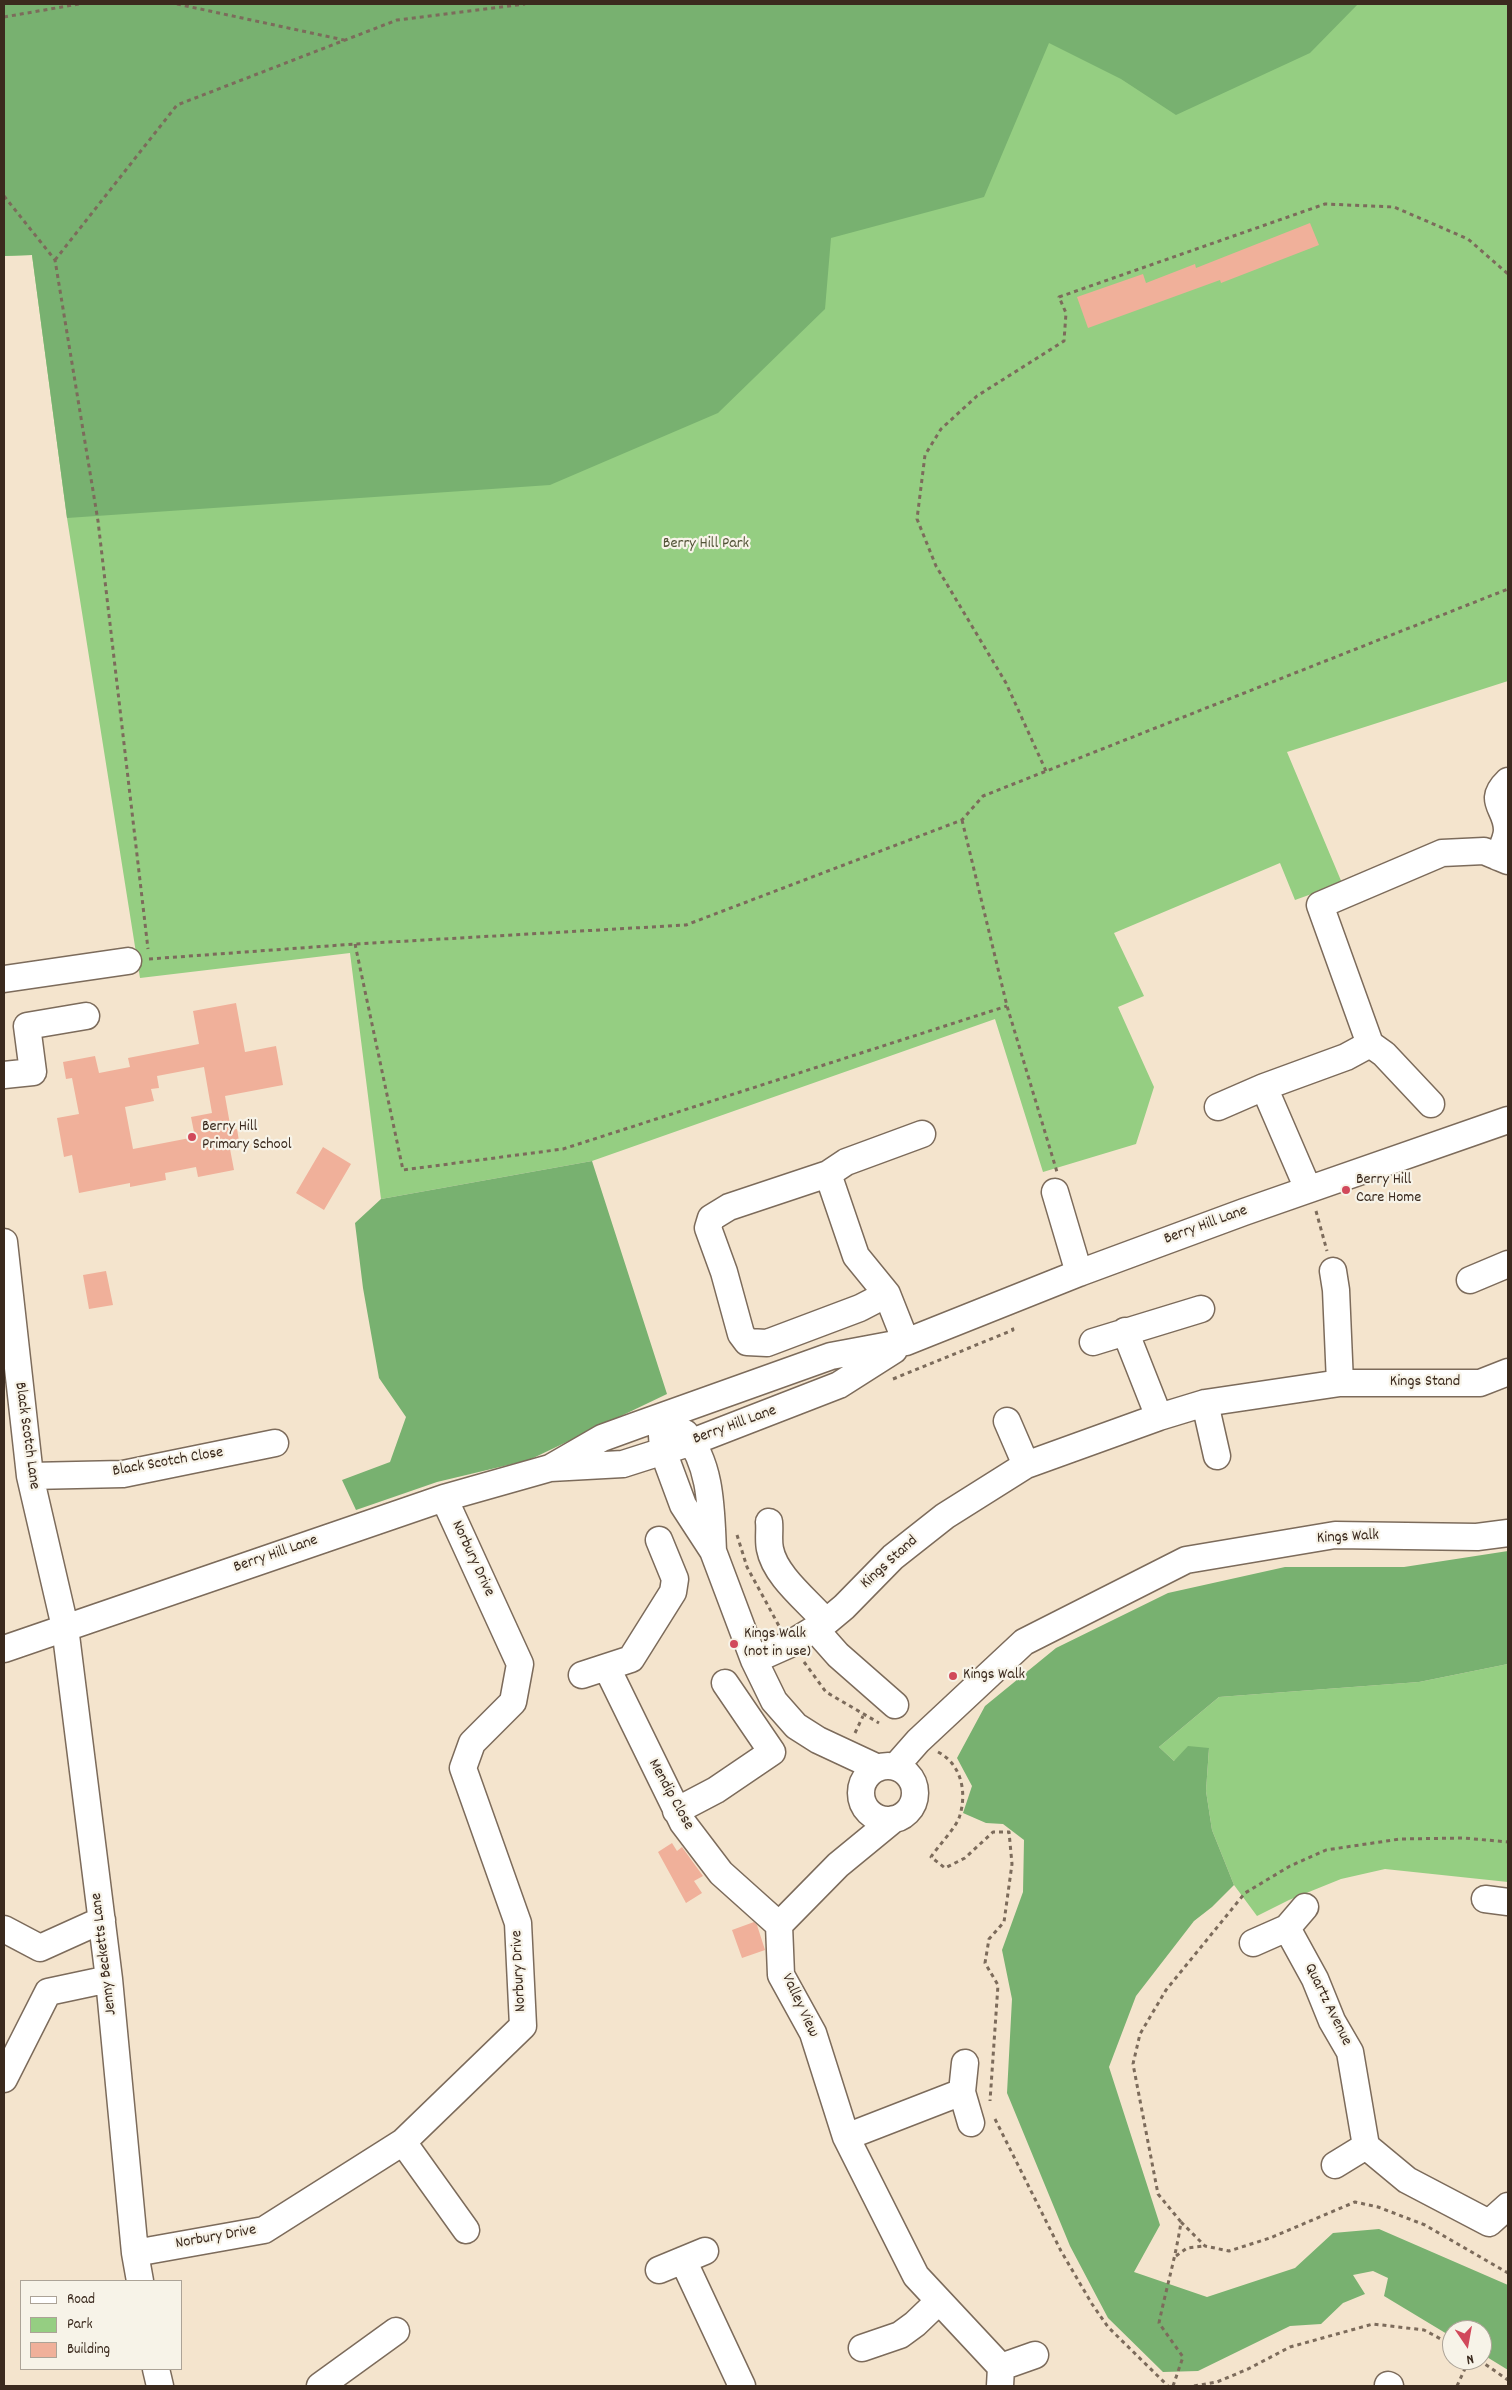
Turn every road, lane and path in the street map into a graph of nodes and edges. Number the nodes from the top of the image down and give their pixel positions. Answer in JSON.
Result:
{"nodes":[{"id":1,"x":79,"y":4,"type":"edge"},
{"id":2,"x":177,"y":4,"type":"edge"},
{"id":3,"x":525,"y":4,"type":"edge"},
{"id":4,"x":4,"y":17,"type":"edge"},
{"id":5,"x":345,"y":40,"type":"junction"},
{"id":6,"x":4,"y":196,"type":"edge"},
{"id":7,"x":55,"y":260,"type":"junction"},
{"id":8,"x":1508,"y":274,"type":"edge"},
{"id":9,"x":1508,"y":589,"type":"edge"},
{"id":10,"x":1046,"y":771,"type":"junction"},
{"id":11,"x":1508,"y":781,"type":"edge"},
{"id":12,"x":962,"y":820,"type":"junction"},
{"id":13,"x":1503,"y":859,"type":"edge"},
{"id":14,"x":355,"y":944,"type":"junction"},
{"id":15,"x":139,"y":960,"type":"junction"},
{"id":16,"x":4,"y":979,"type":"edge"},
{"id":17,"x":1007,"y":1006,"type":"junction"},
{"id":18,"x":86,"y":1016,"type":"dead end"},
{"id":19,"x":1370,"y":1044,"type":"junction"},
{"id":20,"x":4,"y":1075,"type":"edge"},
{"id":21,"x":1264,"y":1087,"type":"junction"},
{"id":22,"x":1431,"y":1104,"type":"dead end"},
{"id":23,"x":1218,"y":1107,"type":"dead end"},
{"id":24,"x":1508,"y":1120,"type":"edge"},
{"id":25,"x":922,"y":1134,"type":"dead end"},
{"id":26,"x":828,"y":1174,"type":"junction"},
{"id":27,"x":1057,"y":1186,"type":"joint"},
{"id":28,"x":1308,"y":1189,"type":"junction"},
{"id":29,"x":4,"y":1242,"type":"edge"},
{"id":30,"x":1508,"y":1264,"type":"edge"},
{"id":31,"x":1333,"y":1271,"type":"joint"},
{"id":32,"x":1079,"y":1273,"type":"junction"},
{"id":33,"x":1470,"y":1280,"type":"dead end"},
{"id":34,"x":887,"y":1294,"type":"junction"},
{"id":35,"x":1201,"y":1309,"type":"dead end"},
{"id":36,"x":1125,"y":1331,"type":"junction"},
{"id":37,"x":906,"y":1342,"type":"junction"},
{"id":38,"x":1093,"y":1342,"type":"dead end"},
{"id":39,"x":1508,"y":1372,"type":"edge"},
{"id":40,"x":1340,"y":1383,"type":"junction"},
{"id":41,"x":1205,"y":1403,"type":"junction"},
{"id":42,"x":1158,"y":1417,"type":"junction"},
{"id":43,"x":1007,"y":1421,"type":"dead end"},
{"id":44,"x":665,"y":1433,"type":"junction"},
{"id":45,"x":692,"y":1442,"type":"junction"},
{"id":46,"x":275,"y":1443,"type":"dead end"},
{"id":47,"x":1217,"y":1456,"type":"dead end"},
{"id":48,"x":1026,"y":1465,"type":"junction"},
{"id":49,"x":30,"y":1476,"type":"junction"},
{"id":50,"x":444,"y":1498,"type":"junction"},
{"id":51,"x":769,"y":1522,"type":"dead end"},
{"id":52,"x":1508,"y":1533,"type":"edge"},
{"id":53,"x":659,"y":1540,"type":"dead end"},
{"id":54,"x":713,"y":1551,"type":"junction"},
{"id":55,"x":820,"y":1625,"type":"junction"},
{"id":56,"x":65,"y":1627,"type":"junction"},
{"id":57,"x":4,"y":1649,"type":"edge"},
{"id":58,"x":754,"y":1660,"type":"junction"},
{"id":59,"x":725,"y":1683,"type":"dead end"},
{"id":60,"x":962,"y":1700,"type":"junction"},
{"id":61,"x":895,"y":1705,"type":"dead end"},
{"id":62,"x":818,"y":1740,"type":"junction"},
{"id":63,"x":933,"y":1749,"type":"junction"},
{"id":64,"x":895,"y":1771,"type":"junction"},
{"id":65,"x":864,"y":1801,"type":"junction"},
{"id":66,"x":676,"y":1811,"type":"junction"},
{"id":67,"x":894,"y":1819,"type":"junction"},
{"id":68,"x":1508,"y":1842,"type":"edge"},
{"id":69,"x":838,"y":1865,"type":"junction"},
{"id":70,"x":1305,"y":1907,"type":"dead end"},
{"id":71,"x":102,"y":1920,"type":"junction"},
{"id":72,"x":779,"y":1925,"type":"junction"},
{"id":73,"x":1287,"y":1928,"type":"junction"},
{"id":74,"x":4,"y":1930,"type":"edge"},
{"id":75,"x":1252,"y":1943,"type":"dead end"},
{"id":76,"x":109,"y":1979,"type":"junction"},
{"id":77,"x":965,"y":2063,"type":"dead end"},
{"id":78,"x":4,"y":2079,"type":"edge"},
{"id":79,"x":962,"y":2092,"type":"junction"},
{"id":80,"x":971,"y":2124,"type":"dead end"},
{"id":81,"x":846,"y":2137,"type":"junction"},
{"id":82,"x":403,"y":2142,"type":"junction"},
{"id":83,"x":1366,"y":2146,"type":"junction"},
{"id":84,"x":1335,"y":2165,"type":"dead end"},
{"id":85,"x":1508,"y":2206,"type":"edge"},
{"id":86,"x":1181,"y":2222,"type":"junction"},
{"id":87,"x":466,"y":2230,"type":"dead end"},
{"id":88,"x":1205,"y":2246,"type":"junction"},
{"id":89,"x":135,"y":2253,"type":"junction"},
{"id":90,"x":1176,"y":2256,"type":"junction"},
{"id":91,"x":659,"y":2270,"type":"dead end"},
{"id":92,"x":1508,"y":2274,"type":"edge"},
{"id":93,"x":140,"y":2280,"type":"edge"},
{"id":94,"x":939,"y":2301,"type":"junction"},
{"id":95,"x":396,"y":2331,"type":"dead end"},
{"id":96,"x":1442,"y":2340,"type":"edge"},
{"id":97,"x":862,"y":2348,"type":"dead end"},
{"id":98,"x":1035,"y":2355,"type":"dead end"},
{"id":99,"x":1492,"y":2369,"type":"edge"},
{"id":100,"x":156,"y":2370,"type":"edge"},
{"id":101,"x":1464,"y":2370,"type":"edge"},
{"id":102,"x":1001,"y":2377,"type":"edge"},
{"id":103,"x":1508,"y":2380,"type":"edge"},
{"id":104,"x":160,"y":2386,"type":"edge"},
{"id":105,"x":320,"y":2386,"type":"edge"},
{"id":106,"x":742,"y":2386,"type":"edge"},
{"id":107,"x":1168,"y":2386,"type":"edge"},
{"id":108,"x":1173,"y":2386,"type":"edge"},
{"id":109,"x":1194,"y":2386,"type":"edge"},
{"id":110,"x":1457,"y":2386,"type":"edge"}],
"edges":[{"from":1,"to":4,"type":"path"},
{"from":2,"to":5,"type":"path"},
{"from":3,"to":5,"type":"path"},
{"from":5,"to":7,"type":"path"},
{"from":6,"to":7,"type":"path"},
{"from":7,"to":15,"type":"path"},
{"from":8,"to":10,"type":"path"},
{"from":9,"to":10,"type":"path"},
{"from":10,"to":12,"type":"path"},
{"from":11,"to":13,"type":"street"},
{"from":12,"to":14,"type":"path"},
{"from":12,"to":17,"type":"path"},
{"from":13,"to":19,"type":"street"},
{"from":14,"to":15,"type":"path"},
{"from":14,"to":17,"type":"path"},
{"from":15,"to":16,"type":"street"},
{"from":17,"to":27,"type":"path"},
{"from":18,"to":20,"type":"street"},
{"from":19,"to":21,"type":"street"},
{"from":19,"to":22,"type":"street"},
{"from":21,"to":23,"type":"street"},
{"from":21,"to":28,"type":"street"},
{"from":24,"to":28,"type":"street","name":"Berry Hill Lane"},
{"from":25,"to":26,"type":"street"},
{"from":26,"to":34,"type":"street"},
{"from":26,"to":34,"type":"street"},
{"from":27,"to":32,"type":"street"},
{"from":28,"to":31,"type":"path"},
{"from":28,"to":32,"type":"street","name":"Berry Hill Lane"},
{"from":29,"to":49,"type":"street","name":"Black Scotch Lane"},
{"from":30,"to":33,"type":"street"},
{"from":31,"to":40,"type":"street"},
{"from":32,"to":37,"type":"street","name":"Berry Hill Lane"},
{"from":34,"to":37,"type":"street"},
{"from":35,"to":36,"type":"street"},
{"from":36,"to":38,"type":"street"},
{"from":36,"to":42,"type":"street"},
{"from":37,"to":44,"type":"street","name":"Berry Hill Lane"},
{"from":37,"to":45,"type":"street","name":"Berry Hill Lane"},
{"from":39,"to":40,"type":"street","name":"Kings Stand"},
{"from":40,"to":41,"type":"street","name":"Kings Stand"},
{"from":41,"to":42,"type":"street","name":"Kings Stand"},
{"from":41,"to":47,"type":"street"},
{"from":42,"to":48,"type":"street","name":"Kings Stand"},
{"from":43,"to":48,"type":"street"},
{"from":44,"to":45,"type":"street","name":"Berry Hill Lane"},
{"from":44,"to":50,"type":"street","name":"Berry Hill Lane"},
{"from":44,"to":54,"type":"street"},
{"from":45,"to":54,"type":"street"},
{"from":46,"to":49,"type":"street","name":"Black Scotch Close"},
{"from":48,"to":55,"type":"street","name":"Kings Stand"},
{"from":49,"to":56,"type":"street","name":"Black Scotch Lane"},
{"from":50,"to":56,"type":"street","name":"Berry Hill Lane"},
{"from":50,"to":82,"type":"street","name":"Norbury Drive"},
{"from":51,"to":55,"type":"street"},
{"from":52,"to":60,"type":"street","name":"Kings Walk"},
{"from":53,"to":66,"type":"street","name":"Mendip Close"},
{"from":54,"to":58,"type":"street"},
{"from":55,"to":58,"type":"street","name":"Kings Stand"},
{"from":55,"to":61,"type":"street"},
{"from":56,"to":57,"type":"street","name":"Berry Hill Lane"},
{"from":56,"to":71,"type":"street","name":"Jenny Becketts Lane"},
{"from":58,"to":62,"type":"street"},
{"from":59,"to":66,"type":"street"},
{"from":60,"to":63,"type":"street","name":"Kings Walk"},
{"from":60,"to":64,"type":"street","name":"Kings Walk"},
{"from":62,"to":64,"type":"street"},
{"from":62,"to":65,"type":"street"},
{"from":63,"to":64,"type":"street","name":"Kings Walk"},
{"from":63,"to":107,"type":"path"},
{"from":64,"to":65,"type":"street"},
{"from":64,"to":67,"type":"street"},
{"from":65,"to":67,"type":"street"},
{"from":65,"to":69,"type":"street"},
{"from":66,"to":72,"type":"street","name":"Mendip Close"},
{"from":67,"to":69,"type":"street"},
{"from":68,"to":86,"type":"path"},
{"from":69,"to":72,"type":"street"},
{"from":70,"to":73,"type":"street"},
{"from":71,"to":74,"type":"street"},
{"from":71,"to":76,"type":"street","name":"Jenny Becketts Lane"},
{"from":72,"to":81,"type":"street","name":"Valley View"},
{"from":73,"to":75,"type":"street"},
{"from":73,"to":83,"type":"street","name":"Quartz Avenue"},
{"from":76,"to":78,"type":"street"},
{"from":76,"to":89,"type":"street","name":"Jenny Becketts Lane"},
{"from":77,"to":79,"type":"street"},
{"from":79,"to":80,"type":"street"},
{"from":79,"to":81,"type":"street"},
{"from":81,"to":94,"type":"street","name":"Valley View"},
{"from":82,"to":87,"type":"street"},
{"from":82,"to":89,"type":"street","name":"Norbury Drive"},
{"from":83,"to":84,"type":"street"},
{"from":83,"to":85,"type":"street"},
{"from":86,"to":88,"type":"path"},
{"from":86,"to":90,"type":"path"},
{"from":88,"to":90,"type":"path"},
{"from":88,"to":92,"type":"path"},
{"from":89,"to":93,"type":"street","name":"Jenny Becketts Lane"},
{"from":90,"to":108,"type":"path"},
{"from":91,"to":106,"type":"street"},
{"from":94,"to":97,"type":"street"},
{"from":94,"to":102,"type":"street","name":"Valley View"},
{"from":95,"to":105,"type":"street"},
{"from":96,"to":109,"type":"path"},
{"from":98,"to":102,"type":"street","name":"Valley View"},
{"from":99,"to":103,"type":"path"},
{"from":100,"to":104,"type":"street"},
{"from":101,"to":110,"type":"path"}]}
